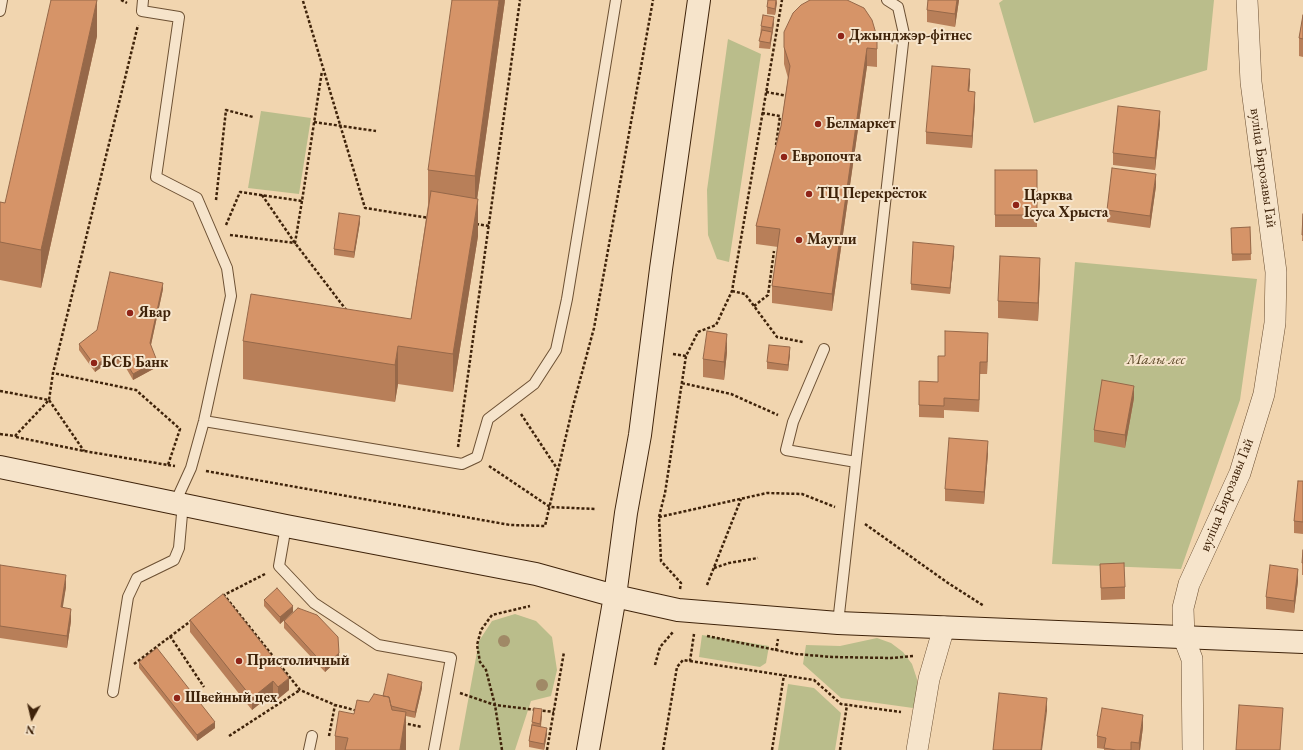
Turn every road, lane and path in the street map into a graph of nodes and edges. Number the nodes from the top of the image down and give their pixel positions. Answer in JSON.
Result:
{"nodes":[{"id":1,"x":2,"y":0,"type":"edge"},
{"id":2,"x":121,"y":0,"type":"edge"},
{"id":3,"x":143,"y":0,"type":"edge"},
{"id":4,"x":520,"y":0,"type":"edge"},
{"id":5,"x":616,"y":0,"type":"edge"},
{"id":6,"x":654,"y":0,"type":"edge"},
{"id":7,"x":699,"y":0,"type":"edge"},
{"id":8,"x":782,"y":0,"type":"edge"},
{"id":9,"x":887,"y":0,"type":"edge"},
{"id":10,"x":1247,"y":0,"type":"edge"},
{"id":11,"x":303,"y":1,"type":"dead end"},
{"id":12,"x":0,"y":11,"type":"edge"},
{"id":13,"x":142,"y":11,"type":"junction"},
{"id":14,"x":323,"y":68,"type":"junction"},
{"id":15,"x":766,"y":92,"type":"junction"},
{"id":16,"x":788,"y":96,"type":"edge"},
{"id":17,"x":762,"y":114,"type":"junction"},
{"id":18,"x":253,"y":117,"type":"dead end"},
{"id":19,"x":314,"y":122,"type":"junction"},
{"id":20,"x":340,"y":126,"type":"junction"},
{"id":21,"x":376,"y":131,"type":"dead end"},
{"id":22,"x":776,"y":146,"type":"edge"},
{"id":23,"x":262,"y":195,"type":"junction"},
{"id":24,"x":302,"y":201,"type":"junction"},
{"id":25,"x":435,"y":218,"type":"edge"},
{"id":26,"x":474,"y":224,"type":"edge"},
{"id":27,"x":489,"y":226,"type":"junction"},
{"id":28,"x":212,"y":231,"type":"junction"},
{"id":29,"x":223,"y":234,"type":"junction"},
{"id":30,"x":296,"y":243,"type":"junction"},
{"id":31,"x":774,"y":251,"type":"dead end"},
{"id":32,"x":732,"y":292,"type":"junction"},
{"id":33,"x":754,"y":306,"type":"junction"},
{"id":34,"x":350,"y":314,"type":"edge"},
{"id":35,"x":803,"y":342,"type":"dead end"},
{"id":36,"x":824,"y":350,"type":"dead end"},
{"id":37,"x":53,"y":373,"type":"junction"},
{"id":38,"x":682,"y":383,"type":"junction"},
{"id":39,"x":0,"y":392,"type":"edge"},
{"id":40,"x":49,"y":400,"type":"junction"},
{"id":41,"x":512,"y":400,"type":"junction"},
{"id":42,"x":204,"y":421,"type":"junction"},
{"id":43,"x":793,"y":422,"type":"junction"},
{"id":44,"x":0,"y":434,"type":"edge"},
{"id":45,"x":15,"y":436,"type":"junction"},
{"id":46,"x":84,"y":451,"type":"junction"},
{"id":47,"x":477,"y":457,"type":"junction"},
{"id":48,"x":856,"y":462,"type":"junction"},
{"id":49,"x":456,"y":463,"type":"junction"},
{"id":50,"x":168,"y":465,"type":"junction"},
{"id":51,"x":0,"y":467,"type":"edge"},
{"id":52,"x":191,"y":468,"type":"junction"},
{"id":53,"x":558,"y":470,"type":"junction"},
{"id":54,"x":741,"y":499,"type":"junction"},
{"id":55,"x":180,"y":504,"type":"junction"},
{"id":56,"x":550,"y":507,"type":"junction"},
{"id":57,"x":595,"y":509,"type":"dead end"},
{"id":58,"x":850,"y":513,"type":"junction"},
{"id":59,"x":659,"y":517,"type":"junction"},
{"id":60,"x":286,"y":526,"type":"junction"},
{"id":61,"x":758,"y":558,"type":"dead end"},
{"id":62,"x":279,"y":566,"type":"junction"},
{"id":63,"x":714,"y":568,"type":"junction"},
{"id":64,"x":681,"y":583,"type":"dead end"},
{"id":65,"x":707,"y":585,"type":"dead end"},
{"id":66,"x":224,"y":595,"type":"junction"},
{"id":67,"x":615,"y":596,"type":"junction"},
{"id":68,"x":218,"y":600,"type":"edge"},
{"id":69,"x":530,"y":606,"type":"dead end"},
{"id":70,"x":985,"y":606,"type":"dead end"},
{"id":71,"x":194,"y":618,"type":"edge"},
{"id":72,"x":838,"y":623,"type":"junction"},
{"id":73,"x":944,"y":627,"type":"junction"},
{"id":74,"x":676,"y":632,"type":"dead end"},
{"id":75,"x":170,"y":636,"type":"junction"},
{"id":76,"x":1184,"y":638,"type":"junction"},
{"id":77,"x":1303,"y":642,"type":"edge"},
{"id":78,"x":564,"y":652,"type":"dead end"},
{"id":79,"x":936,"y":653,"type":"junction"},
{"id":80,"x":690,"y":661,"type":"junction"},
{"id":81,"x":655,"y":666,"type":"dead end"},
{"id":82,"x":130,"y":667,"type":"dead end"},
{"id":83,"x":784,"y":675,"type":"junction"},
{"id":84,"x":204,"y":687,"type":"dead end"},
{"id":85,"x":445,"y":688,"type":"junction"},
{"id":86,"x":300,"y":690,"type":"junction"},
{"id":87,"x":113,"y":692,"type":"dead end"},
{"id":88,"x":335,"y":705,"type":"junction"},
{"id":89,"x":494,"y":705,"type":"junction"},
{"id":90,"x":847,"y":705,"type":"junction"},
{"id":91,"x":554,"y":712,"type":"junction"},
{"id":92,"x":365,"y":713,"type":"edge"},
{"id":93,"x":923,"y":716,"type":"junction"},
{"id":94,"x":401,"y":722,"type":"edge"},
{"id":95,"x":438,"y":731,"type":"junction"},
{"id":96,"x":229,"y":736,"type":"dead end"},
{"id":97,"x":312,"y":736,"type":"dead end"},
{"id":98,"x":328,"y":742,"type":"dead end"},
{"id":99,"x":309,"y":750,"type":"edge"},
{"id":100,"x":434,"y":750,"type":"edge"},
{"id":101,"x":502,"y":750,"type":"edge"},
{"id":102,"x":547,"y":750,"type":"edge"},
{"id":103,"x":588,"y":750,"type":"edge"},
{"id":104,"x":663,"y":750,"type":"edge"},
{"id":105,"x":772,"y":750,"type":"edge"},
{"id":106,"x":840,"y":750,"type":"edge"},
{"id":107,"x":917,"y":750,"type":"edge"},
{"id":108,"x":1193,"y":750,"type":"edge"}],
"edges":[{"from":1,"to":12,"type":"lane"},
{"from":2,"to":13,"type":"path"},
{"from":3,"to":13,"type":"lane"},
{"from":4,"to":27,"type":"path"},
{"from":5,"to":41,"type":"lane"},
{"from":6,"to":53,"type":"path"},
{"from":7,"to":67,"type":"main road"},
{"from":8,"to":15,"type":"path"},
{"from":9,"to":48,"type":"lane"},
{"from":10,"to":76,"type":"street","name":"вуліца Бярозавы Гай"},
{"from":11,"to":14,"type":"path"},
{"from":13,"to":28,"type":"lane"},
{"from":13,"to":37,"type":"path"},
{"from":14,"to":19,"type":"path"},
{"from":14,"to":20,"type":"path"},
{"from":15,"to":16,"type":"path"},
{"from":15,"to":17,"type":"path"},
{"from":17,"to":22,"type":"path"},
{"from":17,"to":32,"type":"path"},
{"from":18,"to":28,"type":"path"},
{"from":19,"to":20,"type":"path"},
{"from":19,"to":24,"type":"path"},
{"from":20,"to":21,"type":"path"},
{"from":20,"to":25,"type":"path"},
{"from":23,"to":24,"type":"path"},
{"from":23,"to":29,"type":"path"},
{"from":23,"to":30,"type":"path"},
{"from":24,"to":30,"type":"path"},
{"from":26,"to":27,"type":"path"},
{"from":27,"to":49,"type":"path"},
{"from":28,"to":29,"type":"path"},
{"from":28,"to":42,"type":"lane"},
{"from":29,"to":30,"type":"path"},
{"from":30,"to":34,"type":"path"},
{"from":31,"to":33,"type":"path"},
{"from":32,"to":33,"type":"path"},
{"from":32,"to":38,"type":"path"},
{"from":33,"to":35,"type":"path"},
{"from":36,"to":43,"type":"lane"},
{"from":37,"to":40,"type":"path"},
{"from":37,"to":50,"type":"path"},
{"from":38,"to":43,"type":"path"},
{"from":38,"to":59,"type":"path"},
{"from":39,"to":40,"type":"path"},
{"from":40,"to":45,"type":"path"},
{"from":40,"to":46,"type":"path"},
{"from":41,"to":47,"type":"lane"},
{"from":41,"to":53,"type":"path"},
{"from":42,"to":49,"type":"lane"},
{"from":42,"to":52,"type":"lane"},
{"from":43,"to":48,"type":"lane"},
{"from":44,"to":45,"type":"path"},
{"from":45,"to":46,"type":"path"},
{"from":46,"to":50,"type":"path"},
{"from":47,"to":49,"type":"lane"},
{"from":47,"to":56,"type":"path"},
{"from":48,"to":58,"type":"lane"},
{"from":50,"to":52,"type":"path"},
{"from":51,"to":55,"type":"main road"},
{"from":52,"to":55,"type":"lane"},
{"from":52,"to":56,"type":"path"},
{"from":53,"to":56,"type":"path"},
{"from":54,"to":58,"type":"path"},
{"from":54,"to":59,"type":"path"},
{"from":54,"to":63,"type":"path"},
{"from":55,"to":60,"type":"main road"},
{"from":55,"to":87,"type":"lane"},
{"from":56,"to":57,"type":"path"},
{"from":58,"to":70,"type":"path"},
{"from":58,"to":72,"type":"lane"},
{"from":59,"to":64,"type":"path"},
{"from":60,"to":62,"type":"lane"},
{"from":60,"to":67,"type":"main road"},
{"from":61,"to":63,"type":"path"},
{"from":62,"to":66,"type":"path"},
{"from":62,"to":85,"type":"lane"},
{"from":63,"to":65,"type":"path"},
{"from":66,"to":68,"type":"path"},
{"from":66,"to":86,"type":"path"},
{"from":67,"to":72,"type":"main road"},
{"from":67,"to":103,"type":"main road"},
{"from":69,"to":89,"type":"path"},
{"from":71,"to":75,"type":"path"},
{"from":72,"to":73,"type":"main road"},
{"from":73,"to":76,"type":"main road"},
{"from":73,"to":79,"type":"street"},
{"from":74,"to":81,"type":"path"},
{"from":75,"to":82,"type":"path"},
{"from":75,"to":84,"type":"path"},
{"from":76,"to":77,"type":"main road"},
{"from":76,"to":108,"type":"street","name":"вуліца Бярозавы Гай"},
{"from":78,"to":91,"type":"path"},
{"from":79,"to":80,"type":"path"},
{"from":79,"to":93,"type":"street"},
{"from":80,"to":83,"type":"path"},
{"from":80,"to":104,"type":"path"},
{"from":83,"to":90,"type":"path"},
{"from":83,"to":105,"type":"path"},
{"from":85,"to":89,"type":"path"},
{"from":85,"to":95,"type":"lane"},
{"from":86,"to":88,"type":"path"},
{"from":86,"to":96,"type":"path"},
{"from":88,"to":92,"type":"path"},
{"from":88,"to":98,"type":"path"},
{"from":89,"to":91,"type":"path"},
{"from":89,"to":101,"type":"path"},
{"from":90,"to":93,"type":"path"},
{"from":90,"to":106,"type":"path"},
{"from":91,"to":102,"type":"path"},
{"from":93,"to":107,"type":"street"},
{"from":94,"to":95,"type":"path"},
{"from":95,"to":100,"type":"lane"},
{"from":97,"to":99,"type":"lane"}]}
